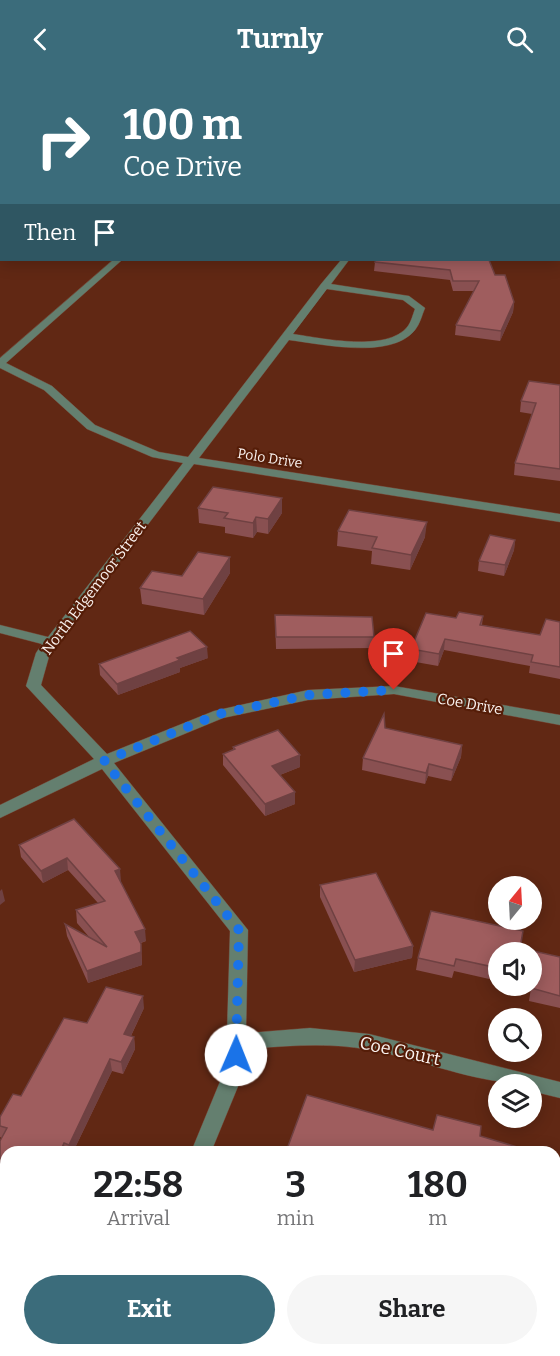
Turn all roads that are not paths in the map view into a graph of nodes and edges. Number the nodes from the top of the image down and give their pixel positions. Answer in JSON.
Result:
{"nodes":[{"id":1,"x":117,"y":261,"type":"edge"},
{"id":2,"x":344,"y":261,"type":"edge"},
{"id":3,"x":324,"y":286,"type":"junction"},
{"id":4,"x":285,"y":336,"type":"junction"},
{"id":5,"x":0,"y":364,"type":"edge"},
{"id":6,"x":189,"y":460,"type":"junction"},
{"id":7,"x":560,"y":518,"type":"edge"},
{"id":8,"x":0,"y":629,"type":"edge"},
{"id":9,"x":50,"y":642,"type":"junction"},
{"id":10,"x":560,"y":720,"type":"edge"},
{"id":11,"x":104,"y":761,"type":"junction"},
{"id":12,"x":0,"y":812,"type":"edge"},
{"id":13,"x":237,"y":1042,"type":"junction"},
{"id":14,"x":560,"y":1090,"type":"edge"},
{"id":15,"x":203,"y":1146,"type":"edge"}],
"edges":[{"from":1,"to":5,"type":"street"},
{"from":2,"to":3,"type":"street","name":"North Edgemoor Street"},
{"from":3,"to":4,"type":"street","name":"North Edgemoor Street"},
{"from":3,"to":4,"type":"street"},
{"from":4,"to":6,"type":"street","name":"North Edgemoor Street"},
{"from":5,"to":6,"type":"street","name":"Polo Drive"},
{"from":6,"to":7,"type":"street","name":"Polo Drive"},
{"from":6,"to":9,"type":"street","name":"North Edgemoor Street"},
{"from":8,"to":9,"type":"street"},
{"from":9,"to":11,"type":"street","name":"North Edgemoor Street"},
{"from":10,"to":11,"type":"street","name":"Coe Drive"},
{"from":11,"to":12,"type":"street","name":"Coe Drive"},
{"from":11,"to":13,"type":"street","name":"North Edgemoor Street"},
{"from":13,"to":14,"type":"street","name":"Coe Court"},
{"from":13,"to":15,"type":"street","name":"North Edgemoor Street"}]}
